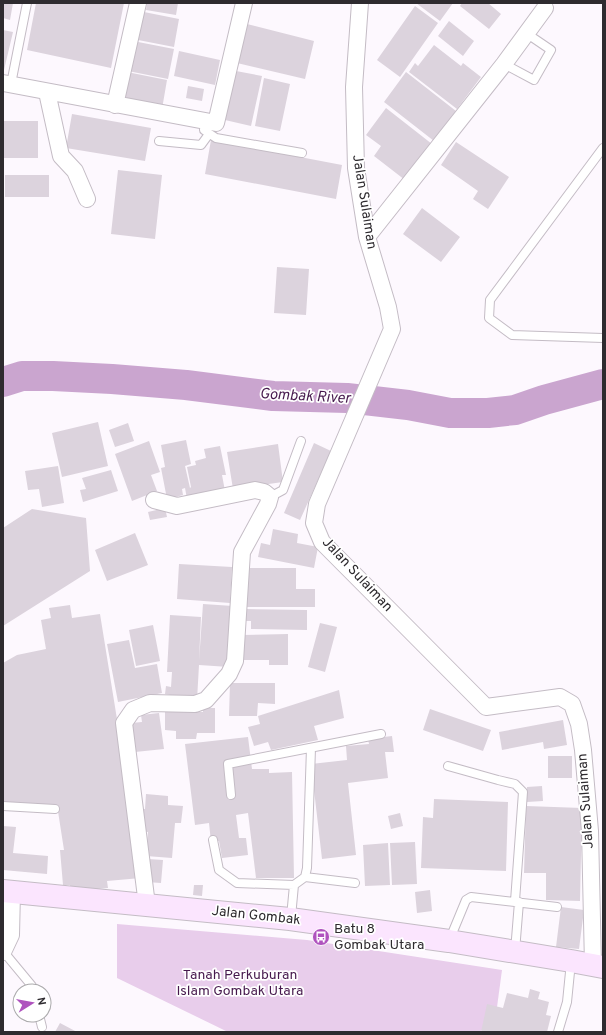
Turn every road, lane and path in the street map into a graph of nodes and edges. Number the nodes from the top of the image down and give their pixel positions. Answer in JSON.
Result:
{"nodes":[{"id":1,"x":28,"y":3,"type":"edge"},
{"id":2,"x":138,"y":3,"type":"edge"},
{"id":3,"x":244,"y":3,"type":"edge"},
{"id":4,"x":360,"y":3,"type":"edge"},
{"id":5,"x":545,"y":8,"type":"dead end"},
{"id":6,"x":526,"y":33,"type":"junction"},
{"id":7,"x":504,"y":64,"type":"junction"},
{"id":8,"x":7,"y":84,"type":"edge"},
{"id":9,"x":47,"y":92,"type":"junction"},
{"id":10,"x":115,"y":105,"type":"junction"},
{"id":11,"x":207,"y":128,"type":"junction"},
{"id":12,"x":159,"y":141,"type":"dead end"},
{"id":13,"x":602,"y":152,"type":"edge"},
{"id":14,"x":302,"y":153,"type":"dead end"},
{"id":15,"x":87,"y":199,"type":"dead end"},
{"id":16,"x":367,"y":237,"type":"junction"},
{"id":17,"x":603,"y":338,"type":"edge"},
{"id":18,"x":301,"y":441,"type":"dead end"},
{"id":19,"x":270,"y":497,"type":"junction"},
{"id":20,"x":154,"y":500,"type":"dead end"},
{"id":21,"x":381,"y":734,"type":"dead end"},
{"id":22,"x":311,"y":748,"type":"junction"},
{"id":23,"x":448,"y":766,"type":"dead end"},
{"id":24,"x":231,"y":795,"type":"dead end"},
{"id":25,"x":3,"y":806,"type":"edge"},
{"id":26,"x":54,"y":809,"type":"dead end"},
{"id":27,"x":213,"y":840,"type":"dead end"},
{"id":28,"x":305,"y":877,"type":"junction"},
{"id":29,"x":354,"y":883,"type":"dead end"},
{"id":30,"x":294,"y":885,"type":"junction"},
{"id":31,"x":7,"y":891,"type":"edge"},
{"id":32,"x":517,"y":902,"type":"junction"},
{"id":33,"x":147,"y":905,"type":"junction"},
{"id":34,"x":557,"y":907,"type":"dead end"},
{"id":35,"x":290,"y":919,"type":"junction"},
{"id":36,"x":448,"y":940,"type":"junction"},
{"id":37,"x":3,"y":951,"type":"edge"},
{"id":38,"x":515,"y":951,"type":"junction"},
{"id":39,"x":571,"y":961,"type":"junction"},
{"id":40,"x":598,"y":966,"type":"edge"},
{"id":41,"x":30,"y":983,"type":"edge"},
{"id":42,"x":41,"y":1023,"type":"edge"},
{"id":43,"x":42,"y":1027,"type":"dead end"},
{"id":44,"x":558,"y":1032,"type":"edge"}],
"edges":[{"from":1,"to":8,"type":"lane"},
{"from":2,"to":10,"type":"street"},
{"from":3,"to":11,"type":"street"},
{"from":4,"to":16,"type":"street","name":"Jalan Sulaiman"},
{"from":5,"to":6,"type":"street"},
{"from":6,"to":7,"type":"street"},
{"from":6,"to":7,"type":"lane"},
{"from":7,"to":16,"type":"street"},
{"from":8,"to":9,"type":"street"},
{"from":9,"to":10,"type":"street"},
{"from":9,"to":15,"type":"street"},
{"from":10,"to":11,"type":"street"},
{"from":11,"to":12,"type":"lane"},
{"from":11,"to":14,"type":"lane"},
{"from":13,"to":17,"type":"lane"},
{"from":16,"to":40,"type":"street","name":"Jalan Sulaiman"},
{"from":18,"to":19,"type":"lane"},
{"from":19,"to":20,"type":"street"},
{"from":19,"to":33,"type":"street"},
{"from":21,"to":22,"type":"lane"},
{"from":22,"to":24,"type":"lane"},
{"from":22,"to":28,"type":"lane"},
{"from":23,"to":32,"type":"lane"},
{"from":25,"to":26,"type":"lane"},
{"from":27,"to":30,"type":"lane"},
{"from":28,"to":29,"type":"lane"},
{"from":28,"to":30,"type":"lane"},
{"from":30,"to":35,"type":"lane"},
{"from":31,"to":33,"type":"main road","name":"Jalan Gombak"},
{"from":31,"to":37,"type":"street"},
{"from":32,"to":34,"type":"lane"},
{"from":32,"to":36,"type":"lane"},
{"from":32,"to":38,"type":"lane"},
{"from":33,"to":35,"type":"main road","name":"Jalan Gombak"},
{"from":35,"to":36,"type":"main road","name":"Jalan Gombak"},
{"from":36,"to":38,"type":"main road","name":"Jalan Gombak"},
{"from":37,"to":41,"type":"lane"},
{"from":38,"to":39,"type":"main road","name":"Jalan Gombak"},
{"from":39,"to":40,"type":"main road","name":"Jalan Gombak"},
{"from":39,"to":44,"type":"lane"},
{"from":42,"to":43,"type":"lane"}]}
